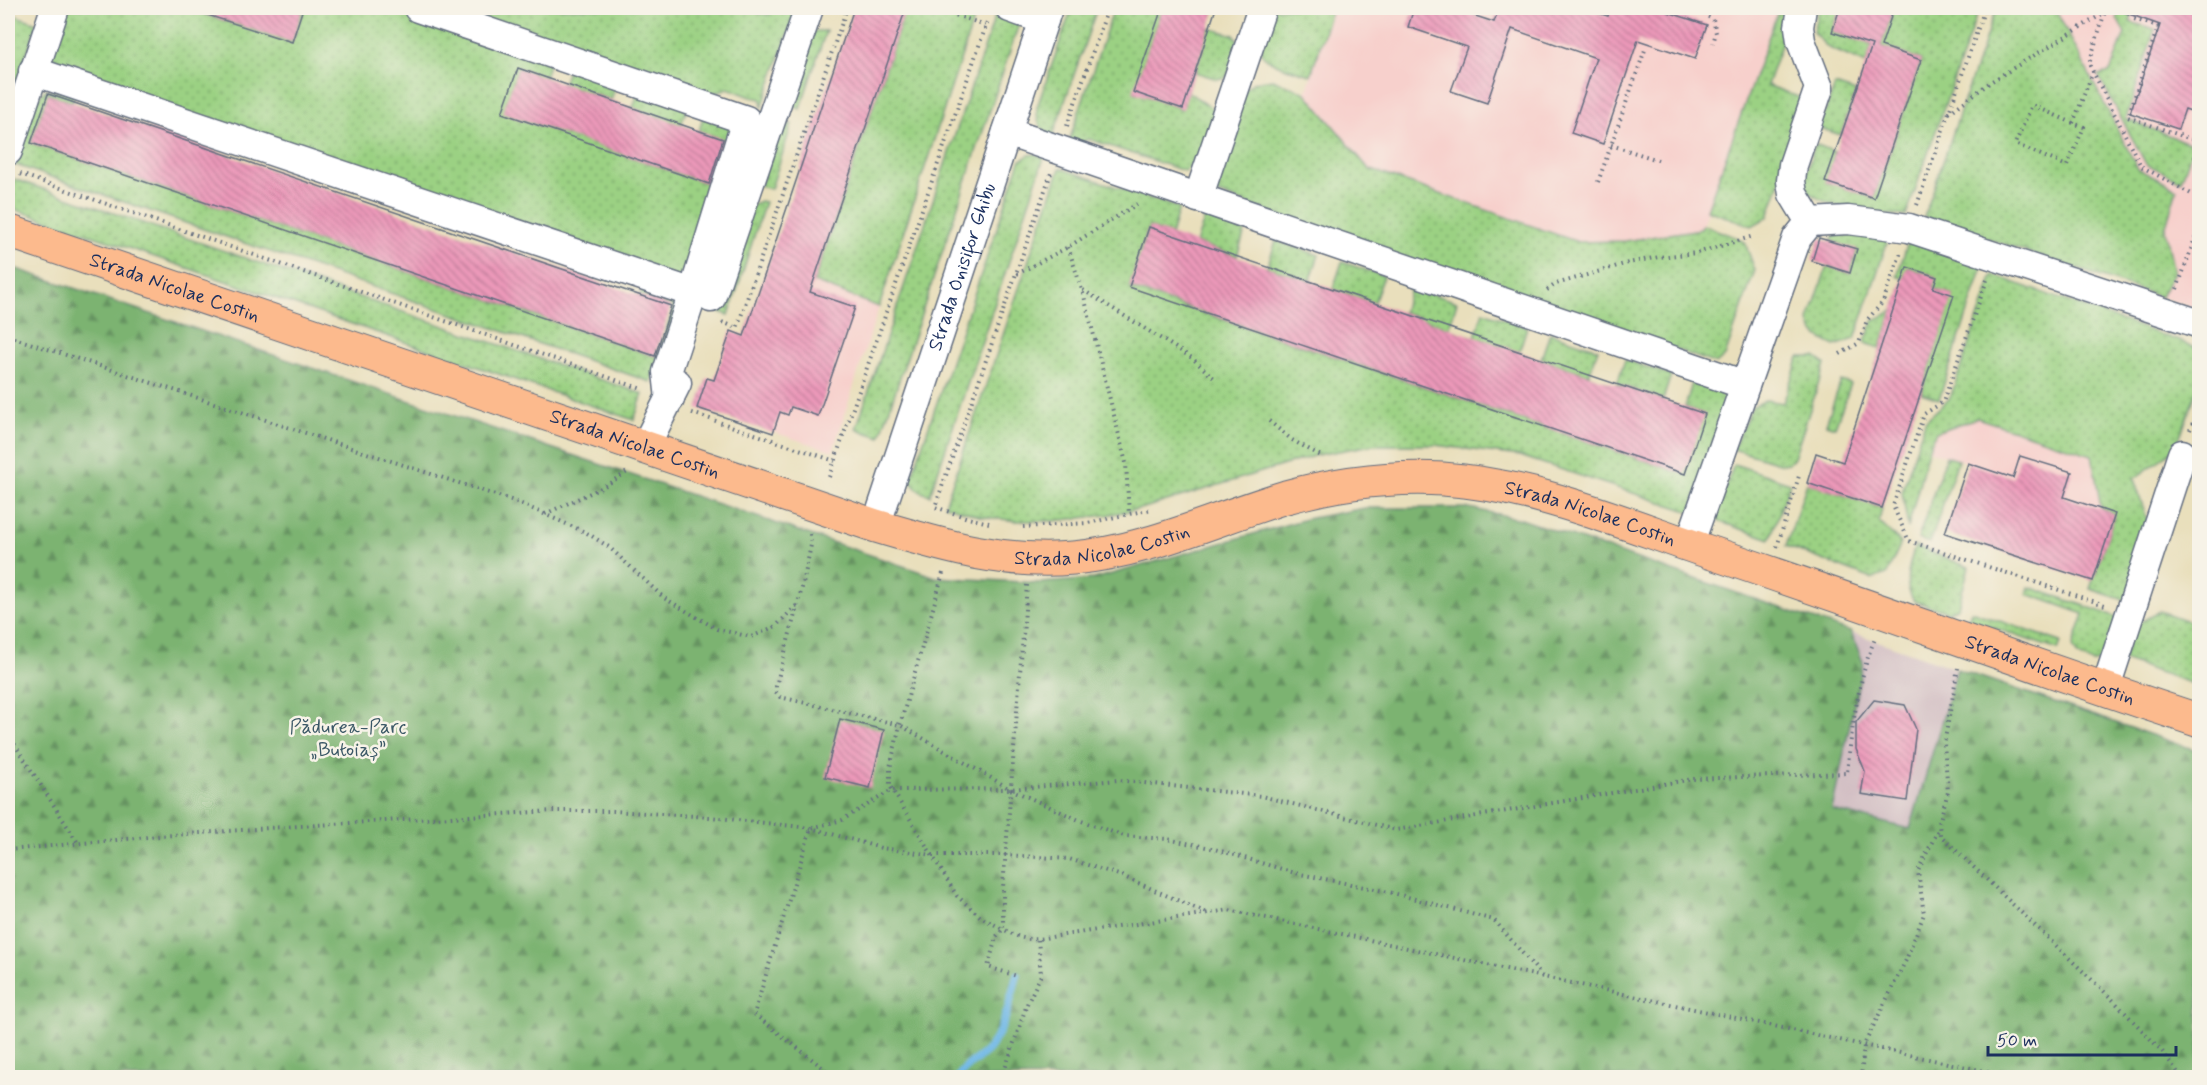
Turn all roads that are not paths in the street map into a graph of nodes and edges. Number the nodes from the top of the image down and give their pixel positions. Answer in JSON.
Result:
{"nodes":[{"id":1,"x":55,"y":8,"type":"edge"},
{"id":2,"x":418,"y":8,"type":"edge"},
{"id":3,"x":809,"y":8,"type":"edge"},
{"id":4,"x":1010,"y":8,"type":"edge"},
{"id":5,"x":1262,"y":8,"type":"edge"},
{"id":6,"x":1802,"y":8,"type":"edge"},
{"id":7,"x":1046,"y":14,"type":"edge"},
{"id":8,"x":33,"y":71,"type":"junction"},
{"id":9,"x":1007,"y":132,"type":"junction"},
{"id":10,"x":13,"y":162,"type":"edge"},
{"id":11,"x":1198,"y":198,"type":"junction"},
{"id":12,"x":1810,"y":222,"type":"junction"},
{"id":13,"x":8,"y":231,"type":"edge"},
{"id":14,"x":698,"y":305,"type":"junction"},
{"id":15,"x":2199,"y":324,"type":"edge"},
{"id":16,"x":1745,"y":385,"type":"junction"},
{"id":17,"x":645,"y":447,"type":"junction"},
{"id":18,"x":2185,"y":447,"type":"road end"},
{"id":19,"x":876,"y":526,"type":"junction"},
{"id":20,"x":1689,"y":545,"type":"junction"},
{"id":21,"x":2105,"y":690,"type":"junction"},
{"id":22,"x":2199,"y":721,"type":"edge"}],
"edges":[{"from":1,"to":8,"type":"street"},
{"from":2,"to":14,"type":"street"},
{"from":3,"to":14,"type":"street"},
{"from":4,"to":7,"type":"street"},
{"from":5,"to":11,"type":"street"},
{"from":6,"to":12,"type":"street"},
{"from":7,"to":9,"type":"street","name":"Strada Onisifor Ghibu"},
{"from":8,"to":10,"type":"street"},
{"from":8,"to":14,"type":"street"},
{"from":9,"to":11,"type":"street"},
{"from":9,"to":19,"type":"street","name":"Strada Onisifor Ghibu"},
{"from":11,"to":16,"type":"street"},
{"from":12,"to":15,"type":"street"},
{"from":12,"to":16,"type":"street"},
{"from":13,"to":17,"type":"main road","name":"Strada Nicolae Costin"},
{"from":14,"to":17,"type":"street"},
{"from":16,"to":20,"type":"street"},
{"from":17,"to":19,"type":"main road","name":"Strada Nicolae Costin"},
{"from":18,"to":21,"type":"street"},
{"from":19,"to":20,"type":"main road","name":"Strada Nicolae Costin"},
{"from":20,"to":21,"type":"main road","name":"Strada Nicolae Costin"},
{"from":21,"to":22,"type":"main road","name":"Strada Nicolae Costin"}]}
